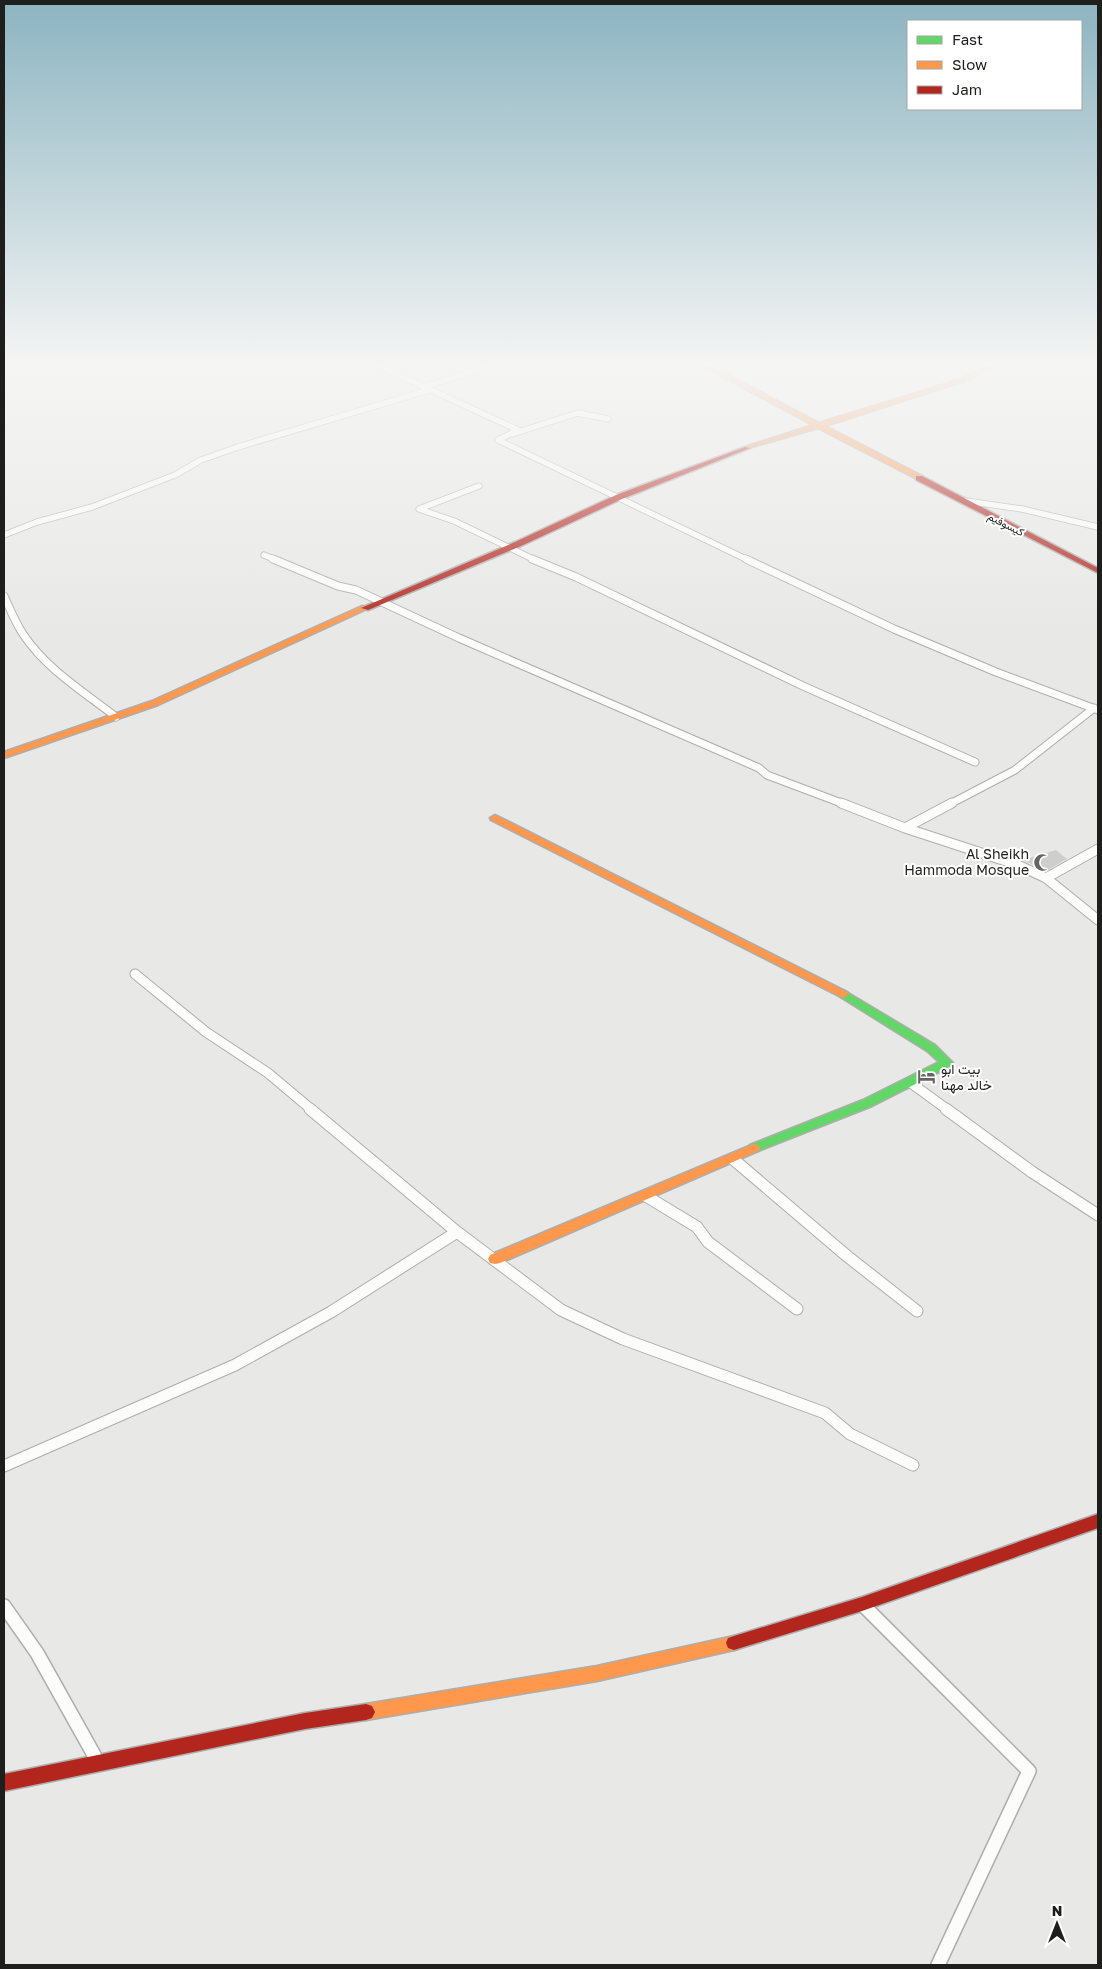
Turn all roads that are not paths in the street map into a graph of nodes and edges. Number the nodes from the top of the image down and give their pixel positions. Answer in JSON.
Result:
{"nodes":[{"id":1,"x":213,"y":456,"type":"edge"},
{"id":2,"x":532,"y":456,"type":"edge"},
{"id":3,"x":726,"y":456,"type":"edge"},
{"id":4,"x":875,"y":456,"type":"edge"},
{"id":5,"x":479,"y":486,"type":"dead end"},
{"id":6,"x":619,"y":497,"type":"junction"},
{"id":7,"x":966,"y":502,"type":"junction"},
{"id":8,"x":1098,"y":528,"type":"edge"},
{"id":9,"x":4,"y":535,"type":"edge"},
{"id":10,"x":508,"y":548,"type":"junction"},
{"id":11,"x":264,"y":555,"type":"dead end"},
{"id":12,"x":1098,"y":570,"type":"edge"},
{"id":13,"x":4,"y":596,"type":"edge"},
{"id":14,"x":381,"y":602,"type":"junction"},
{"id":15,"x":1096,"y":709,"type":"edge"},
{"id":16,"x":116,"y":717,"type":"junction"},
{"id":17,"x":4,"y":755,"type":"edge"},
{"id":18,"x":975,"y":762,"type":"dead end"},
{"id":19,"x":495,"y":818,"type":"dead end"},
{"id":20,"x":905,"y":828,"type":"junction"},
{"id":21,"x":1098,"y":849,"type":"edge"},
{"id":22,"x":1046,"y":878,"type":"junction"},
{"id":23,"x":1098,"y":920,"type":"edge"},
{"id":24,"x":135,"y":974,"type":"dead end"},
{"id":25,"x":911,"y":1083,"type":"junction"},
{"id":26,"x":733,"y":1159,"type":"junction"},
{"id":27,"x":646,"y":1196,"type":"junction"},
{"id":28,"x":1098,"y":1215,"type":"edge"},
{"id":29,"x":457,"y":1232,"type":"junction"},
{"id":30,"x":495,"y":1259,"type":"junction"},
{"id":31,"x":797,"y":1309,"type":"dead end"},
{"id":32,"x":917,"y":1311,"type":"dead end"},
{"id":33,"x":913,"y":1465,"type":"dead end"},
{"id":34,"x":4,"y":1466,"type":"edge"},
{"id":35,"x":1098,"y":1521,"type":"edge"},
{"id":36,"x":862,"y":1604,"type":"junction"},
{"id":37,"x":4,"y":1606,"type":"edge"},
{"id":38,"x":98,"y":1762,"type":"junction"},
{"id":39,"x":4,"y":1782,"type":"edge"},
{"id":40,"x":938,"y":1965,"type":"edge"}],
"edges":[{"from":1,"to":9,"type":"street"},
{"from":2,"to":6,"type":"street"},
{"from":3,"to":6,"type":"street"},
{"from":4,"to":7,"type":"street","name":"كيسوفيم"},
{"from":5,"to":10,"type":"street"},
{"from":6,"to":10,"type":"street"},
{"from":6,"to":15,"type":"street"},
{"from":7,"to":8,"type":"street"},
{"from":7,"to":12,"type":"street","name":"كيسوفيم"},
{"from":10,"to":14,"type":"street"},
{"from":10,"to":18,"type":"street"},
{"from":11,"to":14,"type":"street"},
{"from":13,"to":16,"type":"street"},
{"from":14,"to":16,"type":"street"},
{"from":14,"to":20,"type":"street"},
{"from":15,"to":20,"type":"street"},
{"from":16,"to":17,"type":"street"},
{"from":19,"to":25,"type":"street"},
{"from":20,"to":22,"type":"street"},
{"from":21,"to":22,"type":"street"},
{"from":22,"to":23,"type":"street"},
{"from":24,"to":29,"type":"street"},
{"from":25,"to":26,"type":"street"},
{"from":25,"to":28,"type":"street"},
{"from":26,"to":27,"type":"street"},
{"from":26,"to":32,"type":"street"},
{"from":27,"to":30,"type":"street"},
{"from":27,"to":31,"type":"street"},
{"from":29,"to":30,"type":"street"},
{"from":29,"to":34,"type":"street"},
{"from":30,"to":33,"type":"street"},
{"from":35,"to":36,"type":"street"},
{"from":36,"to":38,"type":"street"},
{"from":36,"to":40,"type":"street"},
{"from":37,"to":38,"type":"street"},
{"from":38,"to":39,"type":"street"}]}
